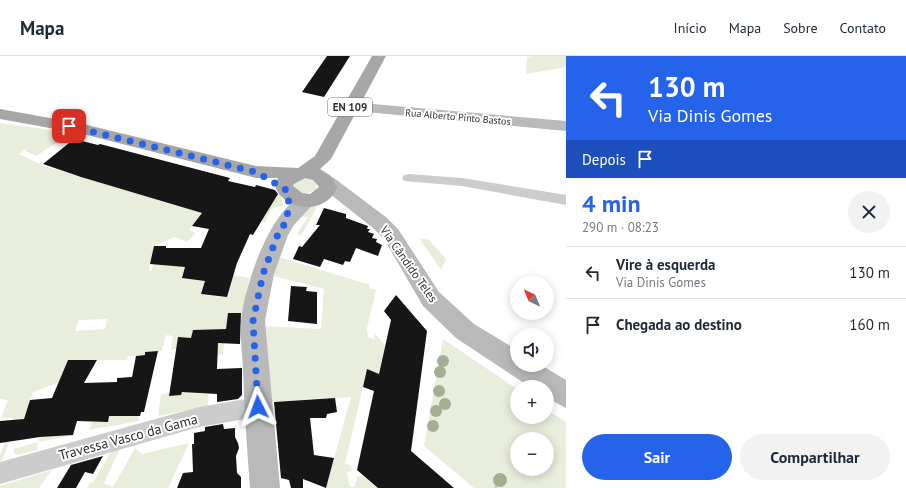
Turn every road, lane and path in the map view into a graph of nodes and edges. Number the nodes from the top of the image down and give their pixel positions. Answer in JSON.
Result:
{"nodes":[{"id":1,"x":379,"y":56,"type":"edge"},
{"id":2,"x":350,"y":107,"type":"junction"},
{"id":3,"x":0,"y":114,"type":"edge"},
{"id":4,"x":566,"y":126,"type":"edge"},
{"id":5,"x":256,"y":172,"type":"junction"},
{"id":6,"x":314,"y":173,"type":"junction"},
{"id":7,"x":409,"y":178,"type":"dead end"},
{"id":8,"x":299,"y":196,"type":"junction"},
{"id":9,"x":566,"y":200,"type":"edge"},
{"id":10,"x":359,"y":206,"type":"junction"},
{"id":11,"x":510,"y":360,"type":"edge"},
{"id":12,"x":529,"y":372,"type":"edge"},
{"id":13,"x":566,"y":395,"type":"edge"},
{"id":14,"x":258,"y":407,"type":"junction"},
{"id":15,"x":0,"y":473,"type":"edge"},
{"id":16,"x":265,"y":488,"type":"edge"}],
"edges":[{"from":1,"to":2,"type":"main road","number":"EN 109"},
{"from":2,"to":4,"type":"main road","name":"Rua Alberto Pinto Bastos"},
{"from":2,"to":6,"type":"main road","number":"EN 109"},
{"from":3,"to":5,"type":"main road"},
{"from":5,"to":6,"type":"main road"},
{"from":5,"to":8,"type":"main road"},
{"from":6,"to":8,"type":"main road","number":"EN 109"},
{"from":6,"to":8,"type":"main road","number":"EN 109"},
{"from":6,"to":10,"type":"main road","name":"Via Cândido Teles"},
{"from":7,"to":9,"type":"street"},
{"from":8,"to":10,"type":"main road"},
{"from":8,"to":14,"type":"main road","number":"EN 109"},
{"from":10,"to":11,"type":"main road","name":"Via Cândido Teles"},
{"from":12,"to":13,"type":"main road","name":"Via Cândido Teles"},
{"from":14,"to":15,"type":"street","name":"Travessa Vasco da Gama"},
{"from":14,"to":16,"type":"main road","number":"EN 109"}]}
